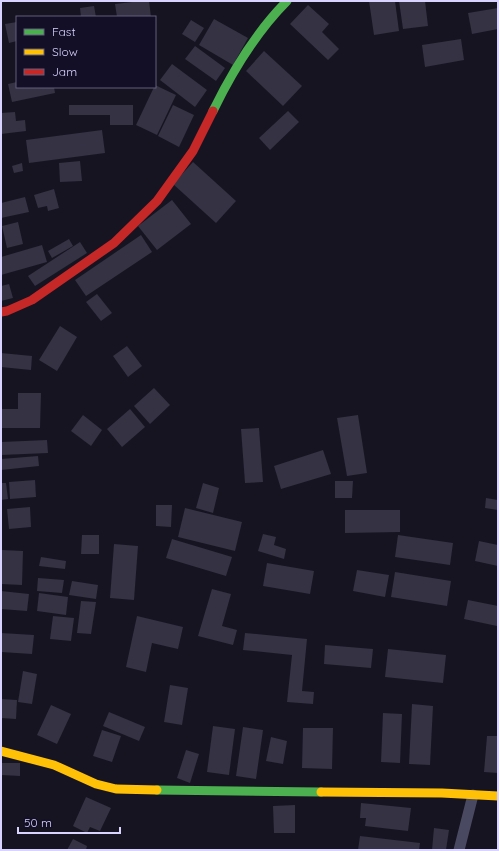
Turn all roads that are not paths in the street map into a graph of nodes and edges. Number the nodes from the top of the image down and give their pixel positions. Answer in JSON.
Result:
{"nodes":[{"id":1,"x":287,"y":1,"type":"edge"},
{"id":2,"x":1,"y":312,"type":"edge"},
{"id":3,"x":1,"y":751,"type":"edge"},
{"id":4,"x":473,"y":795,"type":"junction"},
{"id":5,"x":498,"y":796,"type":"edge"},
{"id":6,"x":460,"y":850,"type":"edge"}],
"edges":[{"from":1,"to":2,"type":"street"},
{"from":3,"to":4,"type":"street"},
{"from":4,"to":5,"type":"street"},
{"from":4,"to":6,"type":"street"}]}
